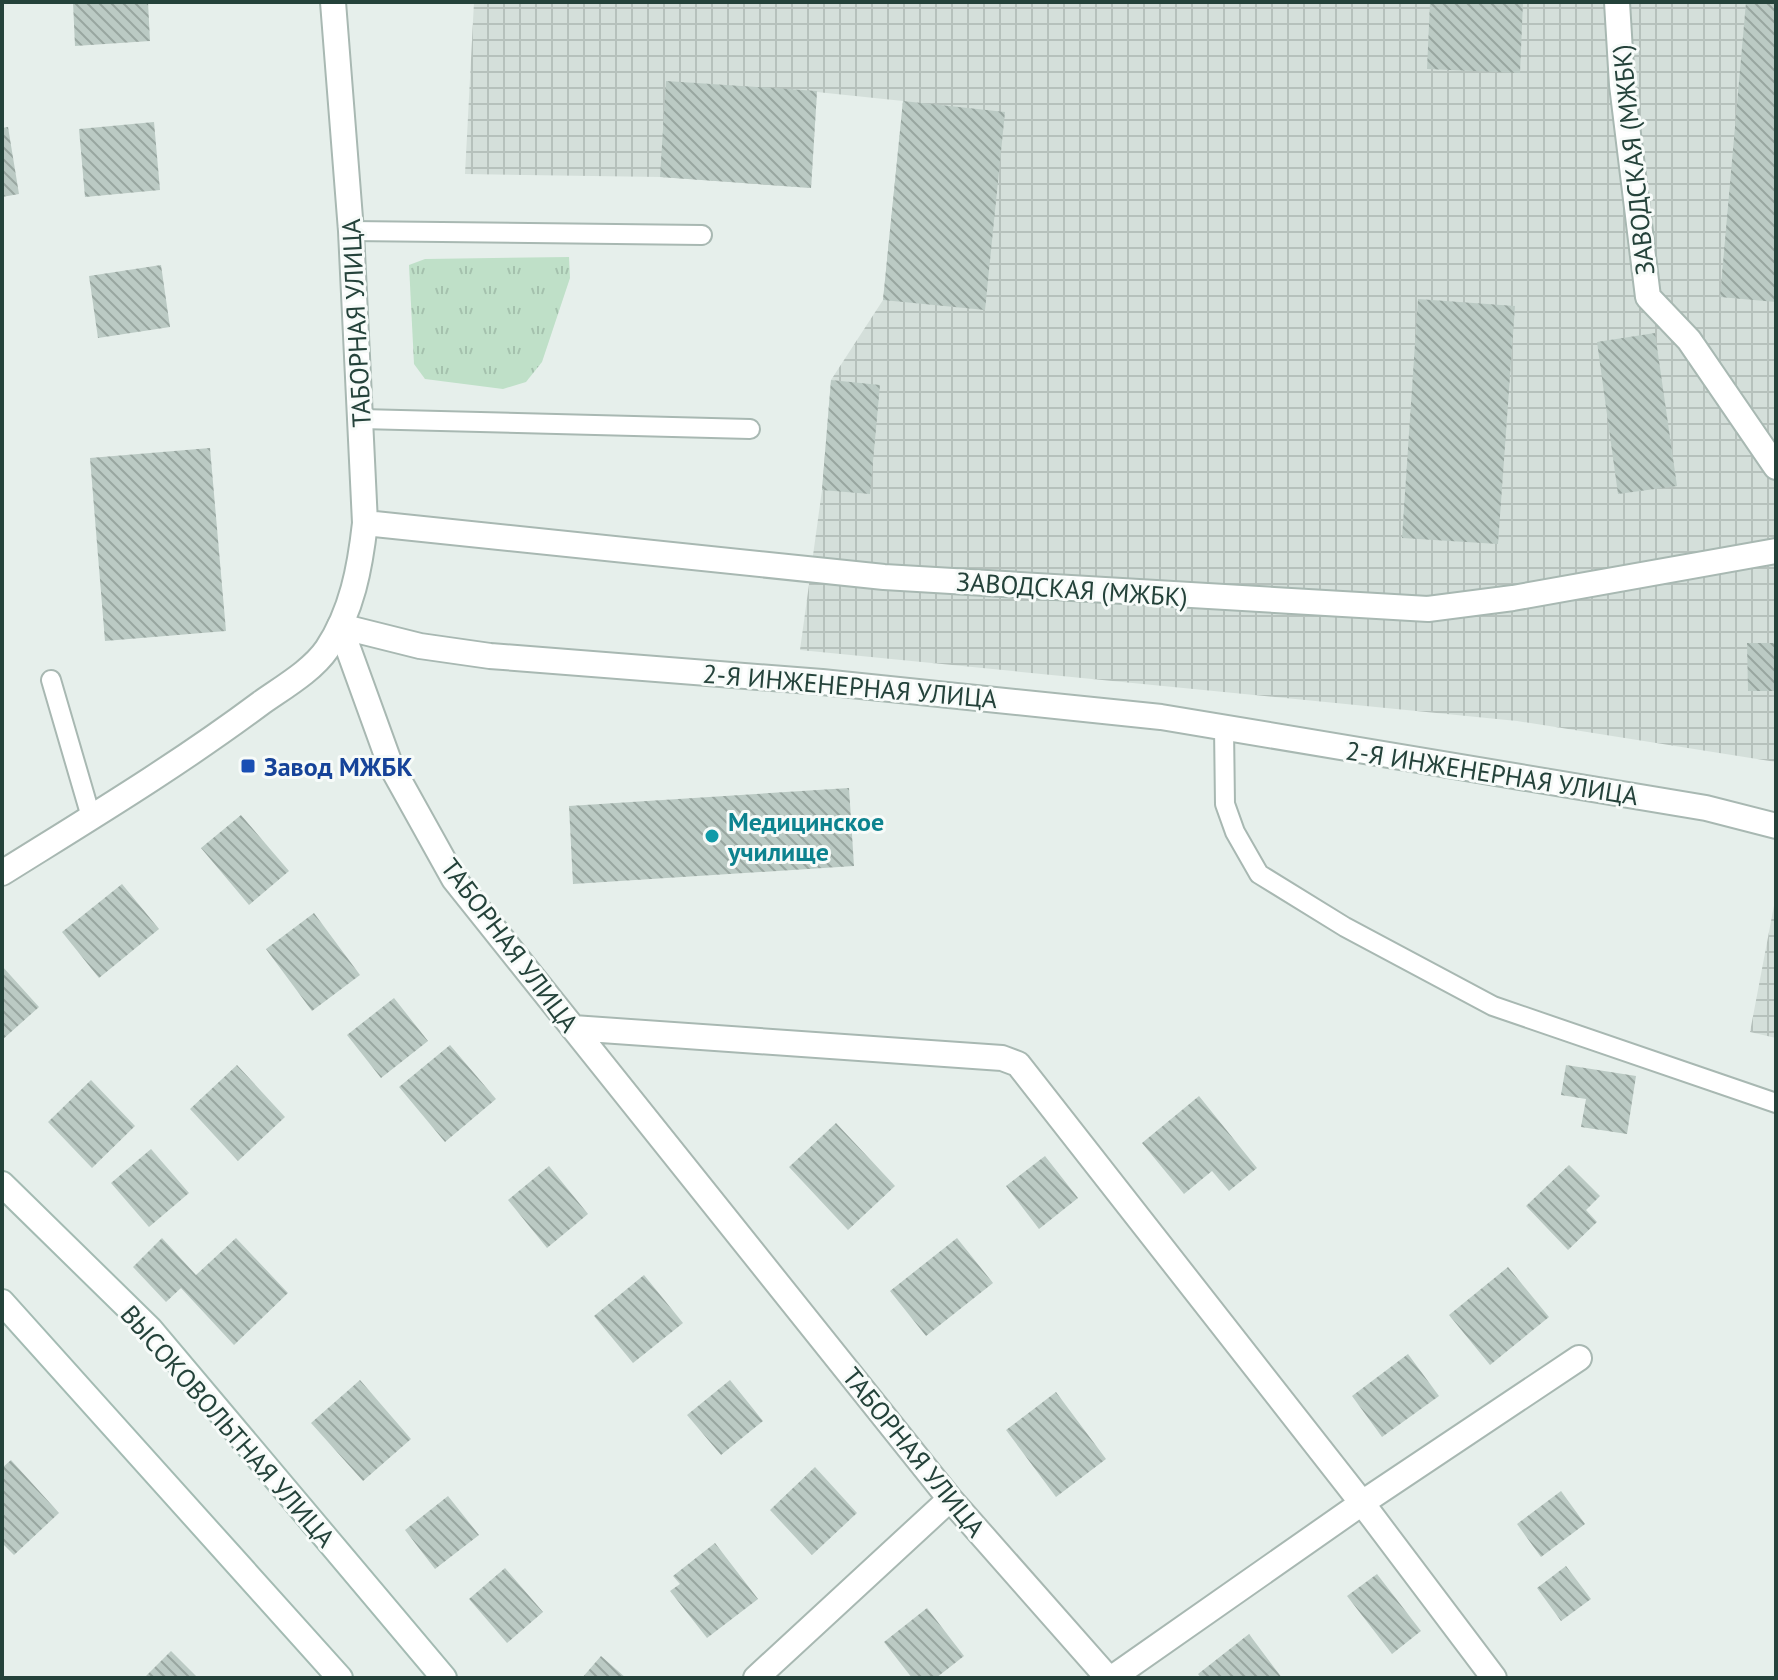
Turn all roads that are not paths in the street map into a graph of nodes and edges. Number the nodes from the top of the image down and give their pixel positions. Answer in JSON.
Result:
{"nodes":[{"id":1,"x":333,"y":2,"type":"edge"},
{"id":2,"x":1617,"y":2,"type":"edge"},
{"id":3,"x":351,"y":231,"type":"junction"},
{"id":4,"x":702,"y":235,"type":"dead end"},
{"id":5,"x":361,"y":419,"type":"junction"},
{"id":6,"x":750,"y":429,"type":"dead end"},
{"id":7,"x":1776,"y":467,"type":"edge"},
{"id":8,"x":365,"y":523,"type":"junction"},
{"id":9,"x":1776,"y":551,"type":"edge"},
{"id":10,"x":340,"y":626,"type":"junction"},
{"id":11,"x":51,"y":680,"type":"dead end"},
{"id":12,"x":1224,"y":728,"type":"junction"},
{"id":13,"x":91,"y":817,"type":"junction"},
{"id":14,"x":1776,"y":826,"type":"edge"},
{"id":15,"x":2,"y":873,"type":"edge"},
{"id":16,"x":573,"y":1028,"type":"junction"},
{"id":17,"x":1776,"y":1103,"type":"edge"},
{"id":18,"x":2,"y":1184,"type":"edge"},
{"id":19,"x":2,"y":1302,"type":"edge"},
{"id":20,"x":1579,"y":1358,"type":"dead end"},
{"id":21,"x":950,"y":1499,"type":"junction"},
{"id":22,"x":1362,"y":1503,"type":"junction"},
{"id":23,"x":340,"y":1678,"type":"edge"},
{"id":24,"x":444,"y":1678,"type":"edge"},
{"id":25,"x":756,"y":1678,"type":"edge"},
{"id":26,"x":1110,"y":1678,"type":"edge"},
{"id":27,"x":1494,"y":1678,"type":"edge"}],
"edges":[{"from":1,"to":3,"type":"street","name":"ТАБОРНАЯ УЛИЦА"},
{"from":2,"to":7,"type":"street","name":"ЗАВОДСКАЯ (МЖБК)"},
{"from":3,"to":4,"type":"lane"},
{"from":3,"to":5,"type":"street","name":"ТАБОРНАЯ УЛИЦА"},
{"from":5,"to":6,"type":"lane"},
{"from":5,"to":8,"type":"street","name":"ТАБОРНАЯ УЛИЦА"},
{"from":8,"to":9,"type":"street","name":"ЗАВОДСКАЯ (МЖБК)"},
{"from":8,"to":10,"type":"street","name":"ТАБОРНАЯ УЛИЦА"},
{"from":10,"to":12,"type":"street","name":"2-Я ИНЖЕНЕРНАЯ УЛИЦА"},
{"from":10,"to":13,"type":"street"},
{"from":10,"to":16,"type":"street","name":"ТАБОРНАЯ УЛИЦА"},
{"from":11,"to":13,"type":"lane"},
{"from":12,"to":14,"type":"street","name":"2-Я ИНЖЕНЕРНАЯ УЛИЦА"},
{"from":12,"to":17,"type":"lane"},
{"from":13,"to":15,"type":"street"},
{"from":16,"to":21,"type":"street","name":"ТАБОРНАЯ УЛИЦА"},
{"from":16,"to":22,"type":"street"},
{"from":18,"to":24,"type":"street","name":"ВЫСОКОВОЛЬТНАЯ УЛИЦА"},
{"from":19,"to":23,"type":"street"},
{"from":20,"to":22,"type":"street"},
{"from":21,"to":25,"type":"street"},
{"from":21,"to":26,"type":"street","name":"ТАБОРНАЯ УЛИЦА"},
{"from":22,"to":26,"type":"street"},
{"from":22,"to":27,"type":"street"}]}
